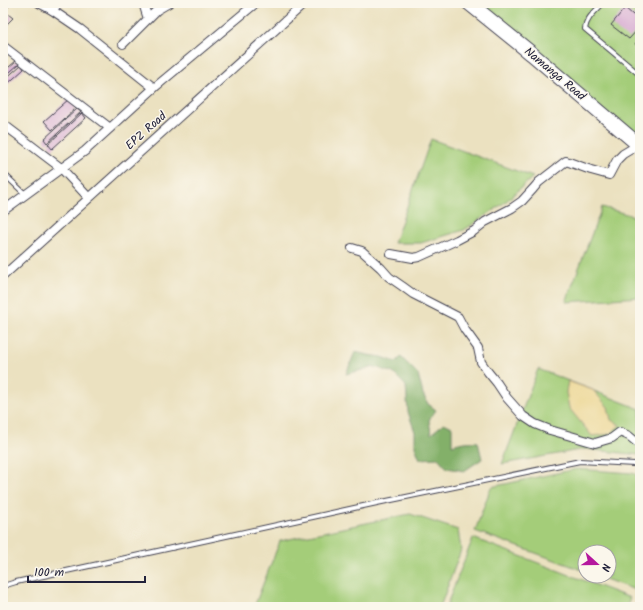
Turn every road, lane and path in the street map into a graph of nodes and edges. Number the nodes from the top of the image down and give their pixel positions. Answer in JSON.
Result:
{"nodes":[{"id":1,"x":39,"y":3,"type":"edge"},
{"id":2,"x":58,"y":3,"type":"edge"},
{"id":3,"x":143,"y":3,"type":"edge"},
{"id":4,"x":169,"y":3,"type":"edge"},
{"id":5,"x":305,"y":3,"type":"edge"},
{"id":6,"x":468,"y":3,"type":"edge"},
{"id":7,"x":603,"y":3,"type":"edge"},
{"id":8,"x":251,"y":5,"type":"edge"},
{"id":9,"x":52,"y":10,"type":"junction"},
{"id":10,"x":148,"y":19,"type":"junction"},
{"id":11,"x":123,"y":44,"type":"dead end"},
{"id":12,"x":3,"y":46,"type":"edge"},
{"id":13,"x":640,"y":75,"type":"edge"},
{"id":14,"x":154,"y":88,"type":"junction"},
{"id":15,"x":3,"y":124,"type":"edge"},
{"id":16,"x":110,"y":128,"type":"junction"},
{"id":17,"x":639,"y":145,"type":"edge"},
{"id":18,"x":61,"y":168,"type":"junction"},
{"id":19,"x":3,"y":173,"type":"edge"},
{"id":20,"x":25,"y":194,"type":"junction"},
{"id":21,"x":89,"y":198,"type":"junction"},
{"id":22,"x":3,"y":211,"type":"edge"},
{"id":23,"x":352,"y":248,"type":"dead end"},
{"id":24,"x":391,"y":254,"type":"dead end"},
{"id":25,"x":3,"y":276,"type":"edge"},
{"id":26,"x":640,"y":445,"type":"edge"},
{"id":27,"x":640,"y":466,"type":"edge"},
{"id":28,"x":3,"y":586,"type":"edge"}],
"edges":[{"from":1,"to":9,"type":"street"},
{"from":2,"to":9,"type":"street"},
{"from":3,"to":10,"type":"street"},
{"from":4,"to":10,"type":"street"},
{"from":5,"to":21,"type":"street","name":"EPZ Road"},
{"from":6,"to":17,"type":"highway","name":"Namanga Road"},
{"from":7,"to":13,"type":"lane"},
{"from":8,"to":14,"type":"street"},
{"from":9,"to":14,"type":"street"},
{"from":10,"to":11,"type":"street"},
{"from":12,"to":16,"type":"street"},
{"from":14,"to":16,"type":"street"},
{"from":15,"to":18,"type":"street"},
{"from":16,"to":18,"type":"street"},
{"from":17,"to":24,"type":"street"},
{"from":18,"to":20,"type":"street"},
{"from":18,"to":21,"type":"street"},
{"from":19,"to":20,"type":"lane"},
{"from":20,"to":22,"type":"street"},
{"from":21,"to":25,"type":"street","name":"EPZ Road"},
{"from":23,"to":26,"type":"street"},
{"from":27,"to":28,"type":"lane"}]}
